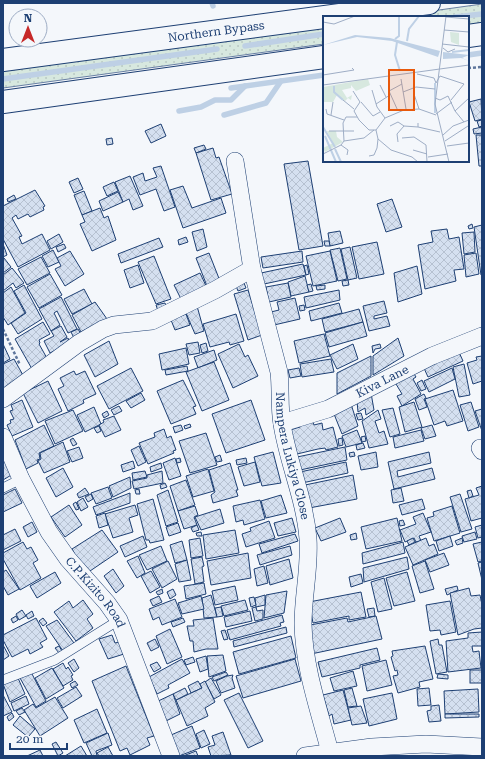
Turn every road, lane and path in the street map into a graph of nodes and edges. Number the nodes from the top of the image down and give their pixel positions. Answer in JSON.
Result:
{"nodes":[{"id":1,"x":429,"y":3,"type":"edge"},
{"id":2,"x":332,"y":16,"type":"edge"},
{"id":3,"x":323,"y":17,"type":"edge"},
{"id":4,"x":482,"y":34,"type":"edge"},
{"id":5,"x":469,"y":36,"type":"edge"},
{"id":6,"x":323,"y":57,"type":"edge"},
{"id":7,"x":3,"y":60,"type":"edge"},
{"id":8,"x":482,"y":67,"type":"edge"},
{"id":9,"x":469,"y":68,"type":"edge"},
{"id":10,"x":3,"y":102,"type":"edge"},
{"id":11,"x":235,"y":161,"type":"dead end"},
{"id":12,"x":252,"y":269,"type":"junction"},
{"id":13,"x":3,"y":329,"type":"edge"},
{"id":14,"x":482,"y":336,"type":"edge"},
{"id":15,"x":28,"y":381,"type":"junction"},
{"id":16,"x":3,"y":399,"type":"edge"},
{"id":17,"x":282,"y":423,"type":"junction"},
{"id":18,"x":3,"y":437,"type":"edge"},
{"id":19,"x":21,"y":479,"type":"junction"},
{"id":20,"x":3,"y":488,"type":"edge"},
{"id":21,"x":119,"y":620,"type":"junction"},
{"id":22,"x":3,"y":680,"type":"edge"},
{"id":23,"x":482,"y":747,"type":"edge"},
{"id":24,"x":330,"y":752,"type":"junction"},
{"id":25,"x":171,"y":756,"type":"edge"},
{"id":26,"x":304,"y":756,"type":"edge"}],
"edges":[{"from":1,"to":2,"type":"highway","name":"Northern Bypass"},
{"from":3,"to":7,"type":"highway","name":"Northern Bypass"},
{"from":4,"to":5,"type":"highway"},
{"from":6,"to":10,"type":"highway"},
{"from":8,"to":9,"type":"path"},
{"from":11,"to":12,"type":"street","name":"Nampera Lukiya Close"},
{"from":12,"to":15,"type":"street"},
{"from":12,"to":17,"type":"street","name":"Nampera Lukiya Close"},
{"from":13,"to":15,"type":"path"},
{"from":14,"to":17,"type":"street","name":"Kiva Lane"},
{"from":15,"to":16,"type":"street"},
{"from":17,"to":24,"type":"street","name":"Nampera Lukiya Close"},
{"from":18,"to":19,"type":"street","name":"C.P.Kizito Road"},
{"from":19,"to":20,"type":"lane"},
{"from":19,"to":21,"type":"street","name":"C.P.Kizito Road"},
{"from":21,"to":22,"type":"lane"},
{"from":21,"to":25,"type":"street","name":"C.P.Kizito Road"},
{"from":23,"to":24,"type":"street"},
{"from":24,"to":26,"type":"street"}]}
